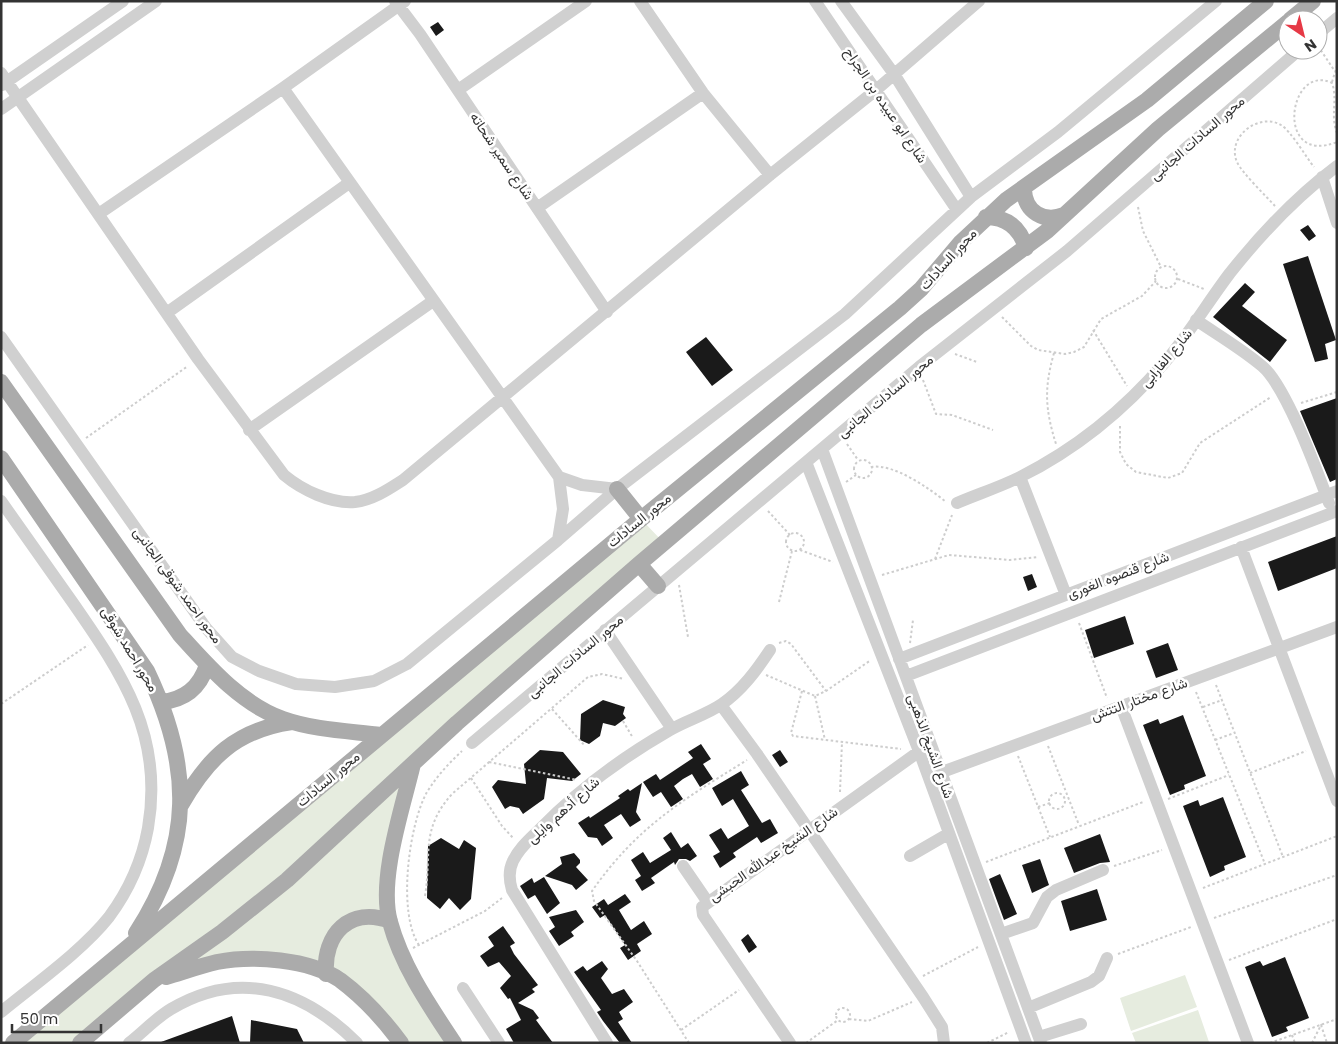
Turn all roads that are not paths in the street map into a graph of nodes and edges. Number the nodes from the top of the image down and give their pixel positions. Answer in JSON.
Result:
{"nodes":[{"id":1,"x":123,"y":1,"type":"edge"},
{"id":2,"x":156,"y":1,"type":"edge"},
{"id":3,"x":586,"y":1,"type":"edge"},
{"id":4,"x":640,"y":1,"type":"edge"},
{"id":5,"x":815,"y":1,"type":"edge"},
{"id":6,"x":841,"y":1,"type":"edge"},
{"id":7,"x":979,"y":1,"type":"edge"},
{"id":8,"x":1216,"y":1,"type":"edge"},
{"id":9,"x":1266,"y":1,"type":"edge"},
{"id":10,"x":1313,"y":1,"type":"edge"},
{"id":11,"x":399,"y":3,"type":"edge"},
{"id":12,"x":1302,"y":10,"type":"edge"},
{"id":13,"x":1278,"y":30,"type":"edge"},
{"id":14,"x":1287,"y":60,"type":"edge"},
{"id":15,"x":894,"y":74,"type":"junction"},
{"id":16,"x":3,"y":80,"type":"edge"},
{"id":17,"x":282,"y":88,"type":"junction"},
{"id":18,"x":458,"y":90,"type":"junction"},
{"id":19,"x":876,"y":90,"type":"junction"},
{"id":20,"x":703,"y":93,"type":"junction"},
{"id":21,"x":18,"y":96,"type":"junction"},
{"id":22,"x":1,"y":108,"type":"edge"},
{"id":23,"x":1337,"y":166,"type":"edge"},
{"id":24,"x":770,"y":175,"type":"junction"},
{"id":25,"x":1322,"y":177,"type":"junction"},
{"id":26,"x":349,"y":183,"type":"junction"},
{"id":27,"x":1024,"y":190,"type":"junction"},
{"id":28,"x":971,"y":197,"type":"junction"},
{"id":29,"x":537,"y":208,"type":"junction"},
{"id":30,"x":957,"y":210,"type":"junction"},
{"id":31,"x":100,"y":213,"type":"junction"},
{"id":32,"x":1064,"y":215,"type":"junction"},
{"id":33,"x":986,"y":217,"type":"junction"},
{"id":34,"x":1337,"y":223,"type":"edge"},
{"id":35,"x":1026,"y":248,"type":"junction"},
{"id":36,"x":433,"y":301,"type":"junction"},
{"id":37,"x":168,"y":312,"type":"junction"},
{"id":38,"x":607,"y":312,"type":"junction"},
{"id":39,"x":1196,"y":320,"type":"junction"},
{"id":40,"x":1,"y":337,"type":"edge"},
{"id":41,"x":1,"y":382,"type":"edge"},
{"id":42,"x":503,"y":398,"type":"junction"},
{"id":43,"x":249,"y":430,"type":"junction"},
{"id":44,"x":822,"y":449,"type":"junction"},
{"id":45,"x":806,"y":462,"type":"junction"},
{"id":46,"x":3,"y":463,"type":"edge"},
{"id":47,"x":1020,"y":477,"type":"junction"},
{"id":48,"x":559,"y":478,"type":"junction"},
{"id":49,"x":618,"y":489,"type":"junction"},
{"id":50,"x":1332,"y":493,"type":"edge"},
{"id":51,"x":1,"y":501,"type":"edge"},
{"id":52,"x":957,"y":502,"type":"road end"},
{"id":53,"x":1335,"y":511,"type":"edge"},
{"id":54,"x":641,"y":519,"type":"junction"},
{"id":55,"x":558,"y":540,"type":"junction"},
{"id":56,"x":1240,"y":547,"type":"junction"},
{"id":57,"x":639,"y":564,"type":"junction"},
{"id":58,"x":658,"y":586,"type":"junction"},
{"id":59,"x":1066,"y":595,"type":"junction"},
{"id":60,"x":1337,"y":626,"type":"edge"},
{"id":61,"x":605,"y":630,"type":"junction"},
{"id":62,"x":1279,"y":648,"type":"junction"},
{"id":63,"x":770,"y":650,"type":"road end"},
{"id":64,"x":904,"y":657,"type":"junction"},
{"id":65,"x":207,"y":665,"type":"junction"},
{"id":66,"x":906,"y":676,"type":"junction"},
{"id":67,"x":161,"y":702,"type":"junction"},
{"id":68,"x":721,"y":705,"type":"junction"},
{"id":69,"x":1116,"y":708,"type":"junction"},
{"id":70,"x":292,"y":722,"type":"junction"},
{"id":71,"x":672,"y":729,"type":"junction"},
{"id":72,"x":381,"y":735,"type":"junction"},
{"id":73,"x":472,"y":743,"type":"road end"},
{"id":74,"x":930,"y":745,"type":"junction"},
{"id":75,"x":918,"y":751,"type":"junction"},
{"id":76,"x":413,"y":764,"type":"junction"},
{"id":77,"x":942,"y":772,"type":"junction"},
{"id":78,"x":1337,"y":801,"type":"edge"},
{"id":79,"x":181,"y":806,"type":"junction"},
{"id":80,"x":809,"y":829,"type":"junction"},
{"id":81,"x":948,"y":834,"type":"junction"},
{"id":82,"x":910,"y":856,"type":"dead end"},
{"id":83,"x":683,"y":866,"type":"dead end"},
{"id":84,"x":1103,"y":870,"type":"road end"},
{"id":85,"x":707,"y":901,"type":"junction"},
{"id":86,"x":390,"y":921,"type":"junction"},
{"id":87,"x":1001,"y":934,"type":"junction"},
{"id":88,"x":128,"y":946,"type":"junction"},
{"id":89,"x":1107,"y":958,"type":"road end"},
{"id":90,"x":326,"y":974,"type":"junction"},
{"id":91,"x":154,"y":980,"type":"junction"},
{"id":92,"x":463,"y":988,"type":"dead end"},
{"id":93,"x":1028,"y":1008,"type":"junction"},
{"id":94,"x":1,"y":1012,"type":"edge"},
{"id":95,"x":1081,"y":1024,"type":"dead end"},
{"id":96,"x":1040,"y":1040,"type":"edge"},
{"id":97,"x":13,"y":1043,"type":"edge"},
{"id":98,"x":80,"y":1043,"type":"edge"},
{"id":99,"x":129,"y":1043,"type":"edge"},
{"id":100,"x":357,"y":1043,"type":"edge"},
{"id":101,"x":401,"y":1043,"type":"edge"},
{"id":102,"x":454,"y":1043,"type":"edge"},
{"id":103,"x":499,"y":1043,"type":"edge"},
{"id":104,"x":607,"y":1043,"type":"edge"},
{"id":105,"x":790,"y":1043,"type":"edge"},
{"id":106,"x":944,"y":1043,"type":"edge"},
{"id":107,"x":1026,"y":1043,"type":"edge"},
{"id":108,"x":1248,"y":1043,"type":"edge"}],
"edges":[{"from":1,"to":16,"type":"street"},
{"from":2,"to":21,"type":"street"},
{"from":3,"to":18,"type":"street"},
{"from":4,"to":20,"type":"street"},
{"from":5,"to":19,"type":"street","name":"شارع ابو عبيده بن الجراح"},
{"from":6,"to":15,"type":"street","name":"شارع ابو عبيده بن الجراح"},
{"from":7,"to":15,"type":"street"},
{"from":8,"to":28,"type":"street"},
{"from":9,"to":27,"type":"main road","name":"محور السادات"},
{"from":10,"to":12,"type":"main road"},
{"from":11,"to":17,"type":"street"},
{"from":11,"to":18,"type":"street","name":"شارع سمير شحاته"},
{"from":13,"to":32,"type":"main road"},
{"from":14,"to":44,"type":"street","name":"محور السادات الجانبى"},
{"from":15,"to":19,"type":"street"},
{"from":15,"to":28,"type":"street","name":"شارع ابو عبيده بن الجراح"},
{"from":16,"to":21,"type":"street"},
{"from":17,"to":26,"type":"street"},
{"from":17,"to":31,"type":"street"},
{"from":18,"to":29,"type":"street","name":"شارع سمير شحاته"},
{"from":19,"to":24,"type":"street"},
{"from":19,"to":30,"type":"street","name":"شارع ابو عبيده بن الجراح"},
{"from":20,"to":24,"type":"street"},
{"from":20,"to":29,"type":"street"},
{"from":21,"to":22,"type":"street"},
{"from":21,"to":31,"type":"street"},
{"from":23,"to":25,"type":"street","name":"شارع الفارابى"},
{"from":24,"to":38,"type":"street"},
{"from":25,"to":34,"type":"street"},
{"from":25,"to":39,"type":"street","name":"شارع الفارابى"},
{"from":26,"to":36,"type":"street"},
{"from":26,"to":37,"type":"street"},
{"from":27,"to":32,"type":"main road"},
{"from":27,"to":33,"type":"main road","name":"محور السادات"},
{"from":28,"to":30,"type":"street"},
{"from":29,"to":38,"type":"street","name":"شارع سمير شحاته"},
{"from":30,"to":49,"type":"street"},
{"from":31,"to":37,"type":"street"},
{"from":32,"to":35,"type":"main road"},
{"from":33,"to":35,"type":"main road"},
{"from":33,"to":54,"type":"main road","name":"محور السادات"},
{"from":35,"to":57,"type":"main road"},
{"from":36,"to":42,"type":"street"},
{"from":36,"to":43,"type":"street"},
{"from":37,"to":43,"type":"street"},
{"from":38,"to":42,"type":"street"},
{"from":39,"to":47,"type":"street","name":"شارع الفارابى"},
{"from":39,"to":50,"type":"street"},
{"from":40,"to":55,"type":"street","name":"محور احمد شوقى الجانبى"},
{"from":41,"to":65,"type":"main road"},
{"from":42,"to":43,"type":"street"},
{"from":42,"to":48,"type":"street"},
{"from":44,"to":45,"type":"street","name":"محور السادات الجانبى"},
{"from":44,"to":64,"type":"street","name":"شارع الشيخ الذهبى"},
{"from":45,"to":58,"type":"street","name":"محور السادات الجانبى"},
{"from":45,"to":75,"type":"street","name":"شارع الشيخ الذهبى"},
{"from":46,"to":67,"type":"main road","name":"محور احمد شوقى"},
{"from":47,"to":52,"type":"street","name":"شارع الفارابى"},
{"from":47,"to":59,"type":"street"},
{"from":48,"to":49,"type":"street"},
{"from":48,"to":55,"type":"street"},
{"from":49,"to":54,"type":"main road"},
{"from":49,"to":55,"type":"street"},
{"from":50,"to":53,"type":"street"},
{"from":50,"to":59,"type":"street","name":"شارع قنصوه الغورى"},
{"from":51,"to":94,"type":"street"},
{"from":53,"to":56,"type":"street","name":"شارع قنصوه الغورى"},
{"from":54,"to":72,"type":"main road","name":"محور السادات"},
{"from":56,"to":62,"type":"street"},
{"from":56,"to":66,"type":"street","name":"شارع قنصوه الغورى"},
{"from":57,"to":58,"type":"main road"},
{"from":57,"to":76,"type":"main road"},
{"from":58,"to":61,"type":"street","name":"محور السادات الجانبى"},
{"from":59,"to":64,"type":"street","name":"شارع قنصوه الغورى"},
{"from":60,"to":62,"type":"street","name":"شارع مختار التتش"},
{"from":61,"to":71,"type":"street"},
{"from":61,"to":73,"type":"street","name":"محور السادات الجانبى"},
{"from":62,"to":69,"type":"street","name":"شارع مختار التتش"},
{"from":62,"to":78,"type":"street"},
{"from":63,"to":68,"type":"street","name":"شارع أدهم وايلى"},
{"from":64,"to":66,"type":"street","name":"شارع الشيخ الذهبى"},
{"from":65,"to":67,"type":"main road"},
{"from":65,"to":70,"type":"main road"},
{"from":66,"to":74,"type":"street","name":"شارع الشيخ الذهبى"},
{"from":67,"to":79,"type":"main road","name":"محور احمد شوقى"},
{"from":68,"to":71,"type":"street","name":"شارع أدهم وايلى"},
{"from":68,"to":80,"type":"street"},
{"from":69,"to":77,"type":"street","name":"شارع مختار التتش"},
{"from":69,"to":108,"type":"street"},
{"from":70,"to":72,"type":"main road"},
{"from":70,"to":79,"type":"main road"},
{"from":71,"to":104,"type":"street","name":"شارع أدهم وايلى"},
{"from":72,"to":88,"type":"main road","name":"محور السادات"},
{"from":74,"to":75,"type":"street","name":"شارع الشيخ عبدالله الحبشى"},
{"from":74,"to":77,"type":"street","name":"شارع الشيخ الذهبى"},
{"from":75,"to":80,"type":"street","name":"شارع الشيخ عبدالله الحبشى"},
{"from":75,"to":81,"type":"street","name":"شارع الشيخ الذهبى"},
{"from":76,"to":86,"type":"main road"},
{"from":76,"to":91,"type":"main road"},
{"from":77,"to":87,"type":"street","name":"شارع الشيخ الذهبى"},
{"from":79,"to":88,"type":"main road","name":"محور احمد شوقى"},
{"from":80,"to":85,"type":"street","name":"شارع الشيخ عبدالله الحبشى"},
{"from":80,"to":106,"type":"street"},
{"from":81,"to":82,"type":"street"},
{"from":81,"to":107,"type":"street","name":"شارع الشيخ الذهبى"},
{"from":83,"to":85,"type":"street"},
{"from":84,"to":87,"type":"street"},
{"from":85,"to":105,"type":"street","name":"شارع الشيخ عبدالله الحبشى"},
{"from":86,"to":90,"type":"main road"},
{"from":86,"to":102,"type":"main road"},
{"from":87,"to":93,"type":"street","name":"شارع الشيخ الذهبى"},
{"from":88,"to":97,"type":"main road","name":"محور السادات"},
{"from":89,"to":93,"type":"street"},
{"from":90,"to":91,"type":"main road"},
{"from":90,"to":101,"type":"main road"},
{"from":91,"to":98,"type":"main road"},
{"from":92,"to":103,"type":"street"},
{"from":93,"to":96,"type":"street","name":"شارع الشيخ الذهبى"},
{"from":95,"to":96,"type":"street"},
{"from":99,"to":100,"type":"street"}]}
